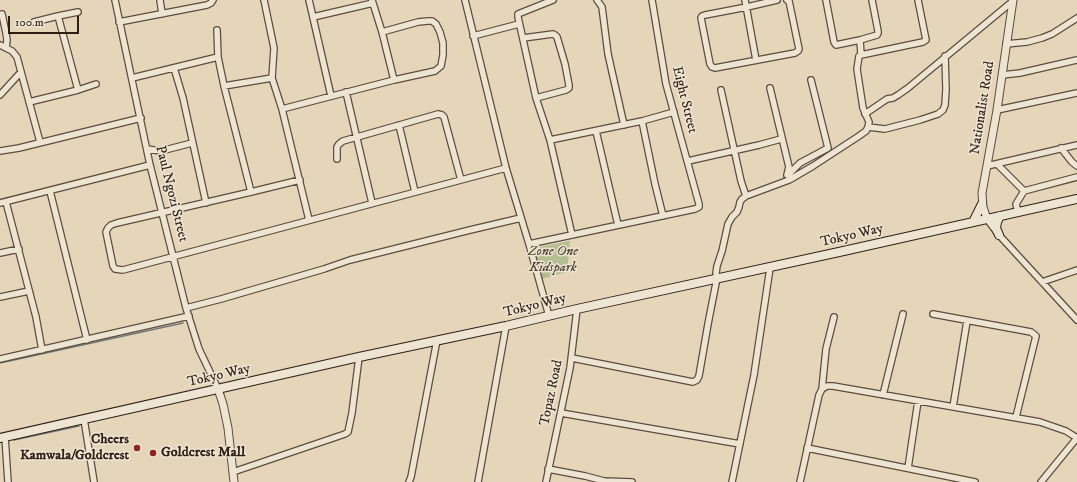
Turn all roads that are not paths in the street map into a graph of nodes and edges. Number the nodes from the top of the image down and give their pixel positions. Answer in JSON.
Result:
{"nodes":[{"id":1,"x":115,"y":0,"type":"edge"},
{"id":2,"x":160,"y":0,"type":"edge"},
{"id":3,"x":213,"y":0,"type":"edge"},
{"id":4,"x":264,"y":0,"type":"edge"},
{"id":5,"x":309,"y":0,"type":"edge"},
{"id":6,"x":465,"y":0,"type":"edge"},
{"id":7,"x":553,"y":0,"type":"edge"},
{"id":8,"x":597,"y":0,"type":"edge"},
{"id":9,"x":652,"y":0,"type":"edge"},
{"id":10,"x":745,"y":0,"type":"edge"},
{"id":11,"x":778,"y":0,"type":"edge"},
{"id":12,"x":787,"y":0,"type":"edge"},
{"id":13,"x":826,"y":0,"type":"edge"},
{"id":14,"x":872,"y":0,"type":"edge"},
{"id":15,"x":918,"y":0,"type":"edge"},
{"id":16,"x":1013,"y":0,"type":"edge"},
{"id":17,"x":372,"y":2,"type":"edge"},
{"id":18,"x":747,"y":7,"type":"junction"},
{"id":19,"x":78,"y":12,"type":"dead end"},
{"id":20,"x":2,"y":14,"type":"dead end"},
{"id":21,"x":162,"y":14,"type":"junction"},
{"id":22,"x":58,"y":16,"type":"junction"},
{"id":23,"x":313,"y":17,"type":"junction"},
{"id":24,"x":1077,"y":18,"type":"edge"},
{"id":25,"x":34,"y":22,"type":"dead end"},
{"id":26,"x":119,"y":22,"type":"junction"},
{"id":27,"x":519,"y":24,"type":"junction"},
{"id":28,"x":217,"y":30,"type":"dead end"},
{"id":29,"x":382,"y":32,"type":"junction"},
{"id":30,"x":473,"y":36,"type":"junction"},
{"id":31,"x":523,"y":38,"type":"junction"},
{"id":32,"x":860,"y":40,"type":"junction"},
{"id":33,"x":0,"y":44,"type":"edge"},
{"id":34,"x":1006,"y":44,"type":"junction"},
{"id":35,"x":6,"y":48,"type":"junction"},
{"id":36,"x":861,"y":55,"type":"junction"},
{"id":37,"x":945,"y":56,"type":"junction"},
{"id":38,"x":218,"y":57,"type":"junction"},
{"id":39,"x":756,"y":60,"type":"junction"},
{"id":40,"x":1077,"y":60,"type":"edge"},
{"id":41,"x":174,"y":68,"type":"junction"},
{"id":42,"x":21,"y":72,"type":"junction"},
{"id":43,"x":1002,"y":75,"type":"junction"},
{"id":44,"x":132,"y":78,"type":"junction"},
{"id":45,"x":272,"y":78,"type":"junction"},
{"id":46,"x":394,"y":80,"type":"junction"},
{"id":47,"x":811,"y":80,"type":"dead end"},
{"id":48,"x":96,"y":84,"type":"dead end"},
{"id":49,"x":224,"y":86,"type":"junction"},
{"id":50,"x":770,"y":88,"type":"dead end"},
{"id":51,"x":78,"y":90,"type":"junction"},
{"id":52,"x":720,"y":90,"type":"dead end"},
{"id":53,"x":346,"y":92,"type":"junction"},
{"id":54,"x":1077,"y":93,"type":"edge"},
{"id":55,"x":0,"y":95,"type":"edge"},
{"id":56,"x":331,"y":96,"type":"junction"},
{"id":57,"x":536,"y":98,"type":"junction"},
{"id":58,"x":29,"y":102,"type":"junction"},
{"id":59,"x":282,"y":109,"type":"junction"},
{"id":60,"x":997,"y":110,"type":"junction"},
{"id":61,"x":674,"y":112,"type":"junction"},
{"id":62,"x":865,"y":114,"type":"junction"},
{"id":63,"x":141,"y":118,"type":"junction"},
{"id":64,"x":642,"y":121,"type":"junction"},
{"id":65,"x":399,"y":125,"type":"junction"},
{"id":66,"x":624,"y":125,"type":"junction"},
{"id":67,"x":868,"y":127,"type":"junction"},
{"id":68,"x":596,"y":130,"type":"junction"},
{"id":69,"x":357,"y":138,"type":"junction"},
{"id":70,"x":781,"y":139,"type":"junction"},
{"id":71,"x":550,"y":140,"type":"junction"},
{"id":72,"x":40,"y":142,"type":"junction"},
{"id":73,"x":192,"y":143,"type":"junction"},
{"id":74,"x":1077,"y":145,"type":"edge"},
{"id":75,"x":1061,"y":148,"type":"junction"},
{"id":76,"x":147,"y":150,"type":"junction"},
{"id":77,"x":0,"y":151,"type":"edge"},
{"id":78,"x":735,"y":151,"type":"junction"},
{"id":79,"x":337,"y":158,"type":"dead end"},
{"id":80,"x":688,"y":161,"type":"junction"},
{"id":81,"x":997,"y":164,"type":"junction"},
{"id":82,"x":150,"y":165,"type":"junction"},
{"id":83,"x":987,"y":166,"type":"junction"},
{"id":84,"x":1077,"y":166,"type":"edge"},
{"id":85,"x":506,"y":168,"type":"junction"},
{"id":86,"x":788,"y":174,"type":"junction"},
{"id":87,"x":1077,"y":177,"type":"edge"},
{"id":88,"x":300,"y":180,"type":"junction"},
{"id":89,"x":460,"y":180,"type":"junction"},
{"id":90,"x":771,"y":187,"type":"junction"},
{"id":91,"x":50,"y":191,"type":"junction"},
{"id":92,"x":1024,"y":191,"type":"junction"},
{"id":93,"x":251,"y":192,"type":"junction"},
{"id":94,"x":415,"y":192,"type":"junction"},
{"id":95,"x":746,"y":196,"type":"junction"},
{"id":96,"x":1077,"y":199,"type":"edge"},
{"id":97,"x":3,"y":202,"type":"edge"},
{"id":98,"x":206,"y":203,"type":"junction"},
{"id":99,"x":372,"y":203,"type":"junction"},
{"id":100,"x":982,"y":204,"type":"junction"},
{"id":101,"x":1018,"y":212,"type":"junction"},
{"id":102,"x":162,"y":213,"type":"junction"},
{"id":103,"x":663,"y":216,"type":"junction"},
{"id":104,"x":994,"y":217,"type":"junction"},
{"id":105,"x":521,"y":218,"type":"junction"},
{"id":106,"x":309,"y":220,"type":"junction"},
{"id":107,"x":973,"y":222,"type":"junction"},
{"id":108,"x":618,"y":225,"type":"junction"},
{"id":109,"x":999,"y":234,"type":"junction"},
{"id":110,"x":572,"y":235,"type":"junction"},
{"id":111,"x":529,"y":244,"type":"junction"},
{"id":112,"x":19,"y":249,"type":"junction"},
{"id":113,"x":0,"y":253,"type":"edge"},
{"id":114,"x":174,"y":256,"type":"junction"},
{"id":115,"x":770,"y":268,"type":"junction"},
{"id":116,"x":1077,"y":270,"type":"edge"},
{"id":117,"x":717,"y":278,"type":"junction"},
{"id":118,"x":1042,"y":282,"type":"junction"},
{"id":119,"x":29,"y":291,"type":"junction"},
{"id":120,"x":0,"y":298,"type":"edge"},
{"id":121,"x":186,"y":308,"type":"junction"},
{"id":122,"x":577,"y":309,"type":"junction"},
{"id":123,"x":903,"y":314,"type":"dead end"},
{"id":124,"x":933,"y":314,"type":"dead end"},
{"id":125,"x":189,"y":316,"type":"junction"},
{"id":126,"x":549,"y":316,"type":"junction"},
{"id":127,"x":834,"y":317,"type":"dead end"},
{"id":128,"x":1077,"y":320,"type":"edge"},
{"id":129,"x":967,"y":321,"type":"junction"},
{"id":130,"x":506,"y":326,"type":"junction"},
{"id":131,"x":87,"y":340,"type":"junction"},
{"id":132,"x":437,"y":340,"type":"junction"},
{"id":133,"x":42,"y":350,"type":"junction"},
{"id":134,"x":359,"y":357,"type":"junction"},
{"id":135,"x":572,"y":358,"type":"junction"},
{"id":136,"x":0,"y":359,"type":"edge"},
{"id":137,"x":218,"y":389,"type":"junction"},
{"id":138,"x":822,"y":389,"type":"junction"},
{"id":139,"x":883,"y":394,"type":"junction"},
{"id":140,"x":918,"y":401,"type":"junction"},
{"id":141,"x":953,"y":407,"type":"junction"},
{"id":142,"x":561,"y":412,"type":"junction"},
{"id":143,"x":1016,"y":417,"type":"junction"},
{"id":144,"x":84,"y":419,"type":"junction"},
{"id":145,"x":3,"y":438,"type":"edge"},
{"id":146,"x":1077,"y":438,"type":"edge"},
{"id":147,"x":740,"y":444,"type":"junction"},
{"id":148,"x":807,"y":448,"type":"junction"},
{"id":149,"x":908,"y":468,"type":"junction"},
{"id":150,"x":548,"y":469,"type":"junction"},
{"id":151,"x":233,"y":472,"type":"junction"},
{"id":152,"x":604,"y":481,"type":"edge"},
{"id":153,"x":8,"y":482,"type":"edge"},
{"id":154,"x":94,"y":482,"type":"edge"},
{"id":155,"x":234,"y":482,"type":"edge"},
{"id":156,"x":409,"y":482,"type":"edge"},
{"id":157,"x":478,"y":482,"type":"edge"},
{"id":158,"x":546,"y":482,"type":"edge"},
{"id":159,"x":632,"y":482,"type":"edge"},
{"id":160,"x":732,"y":482,"type":"edge"},
{"id":161,"x":800,"y":482,"type":"edge"},
{"id":162,"x":975,"y":482,"type":"edge"},
{"id":163,"x":1041,"y":482,"type":"edge"}],
"edges":[{"from":1,"to":26,"type":"street","name":"Paul Ngozi Street"},
{"from":2,"to":21,"type":"street"},
{"from":3,"to":21,"type":"street"},
{"from":4,"to":45,"type":"street"},
{"from":5,"to":23,"type":"street"},
{"from":6,"to":30,"type":"street"},
{"from":7,"to":27,"type":"street"},
{"from":8,"to":66,"type":"street"},
{"from":9,"to":61,"type":"street","name":"Eight Street"},
{"from":10,"to":18,"type":"street"},
{"from":11,"to":18,"type":"street"},
{"from":12,"to":39,"type":"street"},
{"from":13,"to":32,"type":"street"},
{"from":14,"to":32,"type":"street"},
{"from":15,"to":36,"type":"street"},
{"from":16,"to":34,"type":"street","name":"Nationalist Road"},
{"from":16,"to":37,"type":"street"},
{"from":17,"to":23,"type":"street"},
{"from":17,"to":29,"type":"street"},
{"from":18,"to":39,"type":"street"},
{"from":18,"to":39,"type":"street"},
{"from":19,"to":22,"type":"street"},
{"from":20,"to":35,"type":"street"},
{"from":21,"to":26,"type":"street"},
{"from":22,"to":25,"type":"street"},
{"from":22,"to":51,"type":"street"},
{"from":23,"to":56,"type":"street"},
{"from":24,"to":34,"type":"street"},
{"from":26,"to":44,"type":"street","name":"Paul Ngozi Street"},
{"from":27,"to":30,"type":"street"},
{"from":27,"to":31,"type":"street"},
{"from":28,"to":38,"type":"street"},
{"from":29,"to":46,"type":"street"},
{"from":29,"to":46,"type":"street"},
{"from":30,"to":85,"type":"street"},
{"from":31,"to":57,"type":"street"},
{"from":31,"to":57,"type":"street"},
{"from":32,"to":36,"type":"street"},
{"from":33,"to":35,"type":"street"},
{"from":34,"to":43,"type":"street","name":"Nationalist Road"},
{"from":35,"to":42,"type":"street"},
{"from":36,"to":62,"type":"street"},
{"from":37,"to":62,"type":"street"},
{"from":37,"to":67,"type":"street"},
{"from":38,"to":41,"type":"street"},
{"from":38,"to":49,"type":"street"},
{"from":40,"to":43,"type":"street"},
{"from":41,"to":44,"type":"street"},
{"from":41,"to":73,"type":"street"},
{"from":42,"to":55,"type":"street"},
{"from":42,"to":58,"type":"street"},
{"from":43,"to":60,"type":"street","name":"Nationalist Road"},
{"from":44,"to":63,"type":"street","name":"Paul Ngozi Street"},
{"from":45,"to":49,"type":"street"},
{"from":45,"to":59,"type":"street"},
{"from":46,"to":53,"type":"street"},
{"from":47,"to":86,"type":"street"},
{"from":48,"to":51,"type":"street"},
{"from":49,"to":93,"type":"street"},
{"from":50,"to":70,"type":"street"},
{"from":51,"to":58,"type":"street"},
{"from":52,"to":78,"type":"street"},
{"from":53,"to":56,"type":"street"},
{"from":53,"to":69,"type":"street"},
{"from":54,"to":60,"type":"street"},
{"from":56,"to":59,"type":"street"},
{"from":57,"to":71,"type":"street"},
{"from":58,"to":72,"type":"street"},
{"from":59,"to":88,"type":"street"},
{"from":60,"to":83,"type":"street","name":"Nationalist Road"},
{"from":61,"to":64,"type":"street"},
{"from":61,"to":80,"type":"street","name":"Eight Street"},
{"from":62,"to":67,"type":"street"},
{"from":63,"to":72,"type":"street"},
{"from":63,"to":76,"type":"street","name":"Paul Ngozi Street"},
{"from":64,"to":66,"type":"street"},
{"from":64,"to":103,"type":"street"},
{"from":65,"to":69,"type":"street"},
{"from":65,"to":89,"type":"street"},
{"from":65,"to":94,"type":"street"},
{"from":66,"to":68,"type":"street"},
{"from":67,"to":90,"type":"street"},
{"from":68,"to":71,"type":"street"},
{"from":68,"to":108,"type":"street"},
{"from":69,"to":79,"type":"street"},
{"from":69,"to":99,"type":"street"},
{"from":70,"to":78,"type":"street"},
{"from":70,"to":86,"type":"street"},
{"from":71,"to":110,"type":"street"},
{"from":72,"to":77,"type":"street"},
{"from":73,"to":76,"type":"street"},
{"from":73,"to":98,"type":"street"},
{"from":74,"to":75,"type":"street"},
{"from":75,"to":81,"type":"street"},
{"from":75,"to":84,"type":"street"},
{"from":76,"to":82,"type":"street","name":"Paul Ngozi Street"},
{"from":78,"to":80,"type":"street"},
{"from":78,"to":95,"type":"street"},
{"from":80,"to":103,"type":"street","name":"Eight Street"},
{"from":81,"to":83,"type":"street"},
{"from":81,"to":92,"type":"street"},
{"from":82,"to":91,"type":"street"},
{"from":82,"to":102,"type":"street","name":"Paul Ngozi Street"},
{"from":83,"to":100,"type":"street","name":"Nationalist Road"},
{"from":85,"to":89,"type":"street"},
{"from":85,"to":105,"type":"street"},
{"from":86,"to":90,"type":"street"},
{"from":87,"to":92,"type":"street"},
{"from":88,"to":93,"type":"street"},
{"from":88,"to":106,"type":"street"},
{"from":89,"to":94,"type":"street"},
{"from":90,"to":95,"type":"street"},
{"from":91,"to":97,"type":"street"},
{"from":91,"to":131,"type":"street"},
{"from":92,"to":101,"type":"street"},
{"from":93,"to":98,"type":"street"},
{"from":94,"to":99,"type":"street"},
{"from":95,"to":117,"type":"street"},
{"from":96,"to":101,"type":"main road","name":"Tokyo Way"},
{"from":97,"to":112,"type":"street"},
{"from":98,"to":102,"type":"street"},
{"from":99,"to":106,"type":"street"},
{"from":100,"to":104,"type":"main road"},
{"from":100,"to":107,"type":"main road"},
{"from":101,"to":104,"type":"main road","name":"Tokyo Way"},
{"from":102,"to":114,"type":"street","name":"Paul Ngozi Street"},
{"from":102,"to":114,"type":"street"},
{"from":103,"to":108,"type":"street"},
{"from":104,"to":107,"type":"main road","name":"Tokyo Way"},
{"from":104,"to":109,"type":"street"},
{"from":104,"to":109,"type":"main road"},
{"from":105,"to":111,"type":"street"},
{"from":105,"to":121,"type":"street"},
{"from":106,"to":114,"type":"street"},
{"from":107,"to":115,"type":"main road","name":"Tokyo Way"},
{"from":108,"to":110,"type":"street"},
{"from":109,"to":118,"type":"street"},
{"from":110,"to":111,"type":"street"},
{"from":111,"to":126,"type":"street"},
{"from":112,"to":113,"type":"street"},
{"from":112,"to":119,"type":"street"},
{"from":114,"to":121,"type":"street","name":"Paul Ngozi Street"},
{"from":115,"to":117,"type":"main road","name":"Tokyo Way"},
{"from":115,"to":147,"type":"street"},
{"from":116,"to":118,"type":"street"},
{"from":117,"to":122,"type":"main road","name":"Tokyo Way"},
{"from":117,"to":135,"type":"street"},
{"from":118,"to":128,"type":"street"},
{"from":119,"to":120,"type":"street"},
{"from":119,"to":133,"type":"street"},
{"from":121,"to":125,"type":"street","name":"Paul Ngozi Street"},
{"from":122,"to":126,"type":"main road","name":"Tokyo Way"},
{"from":122,"to":135,"type":"street","name":"Topaz Road"},
{"from":123,"to":139,"type":"street"},
{"from":124,"to":129,"type":"street"},
{"from":125,"to":131,"type":"street"},
{"from":125,"to":137,"type":"street","name":"Paul Ngozi Street"},
{"from":126,"to":130,"type":"main road","name":"Tokyo Way"},
{"from":127,"to":138,"type":"street"},
{"from":129,"to":141,"type":"street"},
{"from":129,"to":143,"type":"street"},
{"from":130,"to":132,"type":"main road","name":"Tokyo Way"},
{"from":130,"to":157,"type":"street"},
{"from":131,"to":133,"type":"street"},
{"from":132,"to":134,"type":"main road","name":"Tokyo Way"},
{"from":132,"to":156,"type":"street"},
{"from":133,"to":136,"type":"street"},
{"from":134,"to":137,"type":"main road","name":"Tokyo Way"},
{"from":134,"to":151,"type":"street"},
{"from":135,"to":142,"type":"street","name":"Topaz Road"},
{"from":137,"to":144,"type":"main road","name":"Tokyo Way"},
{"from":137,"to":151,"type":"street"},
{"from":138,"to":139,"type":"street"},
{"from":138,"to":148,"type":"street"},
{"from":139,"to":140,"type":"street"},
{"from":140,"to":141,"type":"street"},
{"from":140,"to":149,"type":"street"},
{"from":141,"to":143,"type":"street"},
{"from":142,"to":147,"type":"street"},
{"from":142,"to":150,"type":"street","name":"Topaz Road"},
{"from":143,"to":146,"type":"street"},
{"from":144,"to":145,"type":"main road","name":"Tokyo Way"},
{"from":144,"to":154,"type":"street"},
{"from":145,"to":153,"type":"street"},
{"from":146,"to":163,"type":"street"},
{"from":147,"to":160,"type":"street"},
{"from":148,"to":149,"type":"street"},
{"from":148,"to":161,"type":"street"},
{"from":149,"to":162,"type":"street"},
{"from":150,"to":152,"type":"street"},
{"from":150,"to":158,"type":"street","name":"Topaz Road"},
{"from":151,"to":155,"type":"street"},
{"from":152,"to":159,"type":"street"}]}
